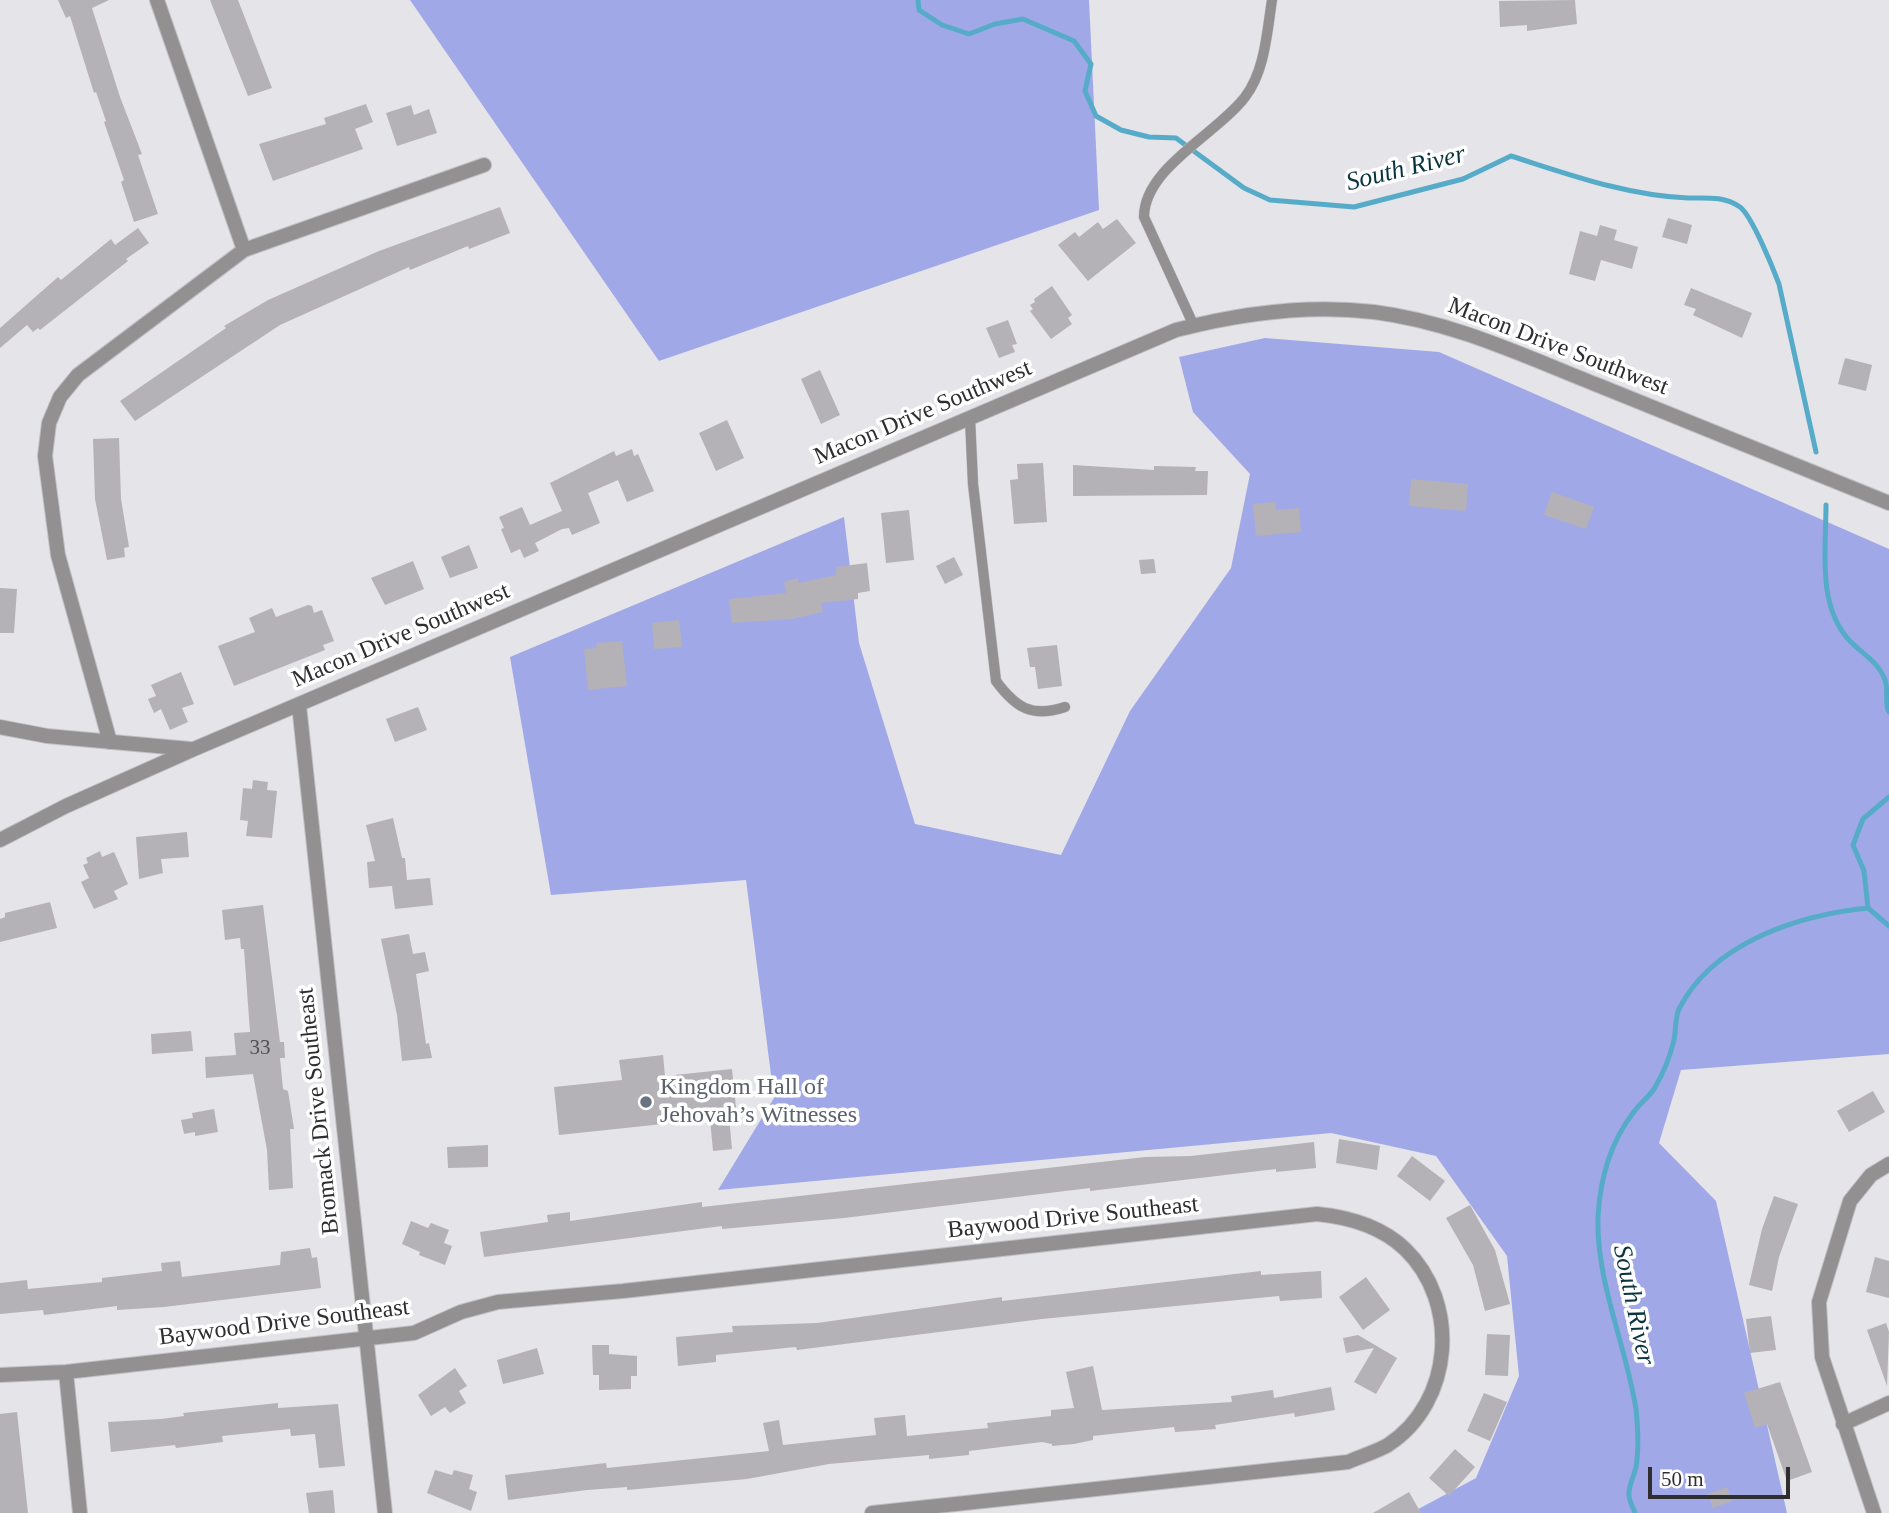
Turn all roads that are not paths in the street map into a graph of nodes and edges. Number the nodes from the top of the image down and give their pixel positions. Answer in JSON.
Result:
{"nodes":[{"id":1,"x":157,"y":0,"type":"edge"},
{"id":2,"x":1272,"y":0,"type":"edge"},
{"id":3,"x":484,"y":164,"type":"dead end"},
{"id":4,"x":244,"y":250,"type":"junction"},
{"id":5,"x":1194,"y":326,"type":"junction"},
{"id":6,"x":970,"y":418,"type":"junction"},
{"id":7,"x":1889,"y":503,"type":"edge"},
{"id":8,"x":299,"y":705,"type":"junction"},
{"id":9,"x":1065,"y":707,"type":"dead end"},
{"id":10,"x":0,"y":727,"type":"edge"},
{"id":11,"x":110,"y":742,"type":"junction"},
{"id":12,"x":194,"y":749,"type":"junction"},
{"id":13,"x":0,"y":840,"type":"edge"},
{"id":14,"x":1889,"y":1164,"type":"edge"},
{"id":15,"x":366,"y":1338,"type":"junction"},
{"id":16,"x":66,"y":1372,"type":"junction"},
{"id":17,"x":0,"y":1375,"type":"edge"},
{"id":18,"x":1889,"y":1403,"type":"edge"},
{"id":19,"x":1843,"y":1424,"type":"junction"},
{"id":20,"x":80,"y":1513,"type":"edge"},
{"id":21,"x":385,"y":1513,"type":"edge"},
{"id":22,"x":872,"y":1513,"type":"edge"},
{"id":23,"x":1874,"y":1513,"type":"edge"}],
"edges":[{"from":1,"to":4,"type":"street"},
{"from":2,"to":5,"type":"lane"},
{"from":3,"to":4,"type":"street"},
{"from":4,"to":11,"type":"street"},
{"from":5,"to":6,"type":"street","name":"Macon Drive Southwest"},
{"from":5,"to":7,"type":"street","name":"Macon Drive Southwest"},
{"from":6,"to":8,"type":"street","name":"Macon Drive Southwest"},
{"from":6,"to":9,"type":"lane"},
{"from":8,"to":12,"type":"street","name":"Macon Drive Southwest"},
{"from":8,"to":15,"type":"street","name":"Bromack Drive Southeast"},
{"from":10,"to":11,"type":"street"},
{"from":11,"to":12,"type":"street"},
{"from":12,"to":13,"type":"street","name":"Macon Drive Southwest"},
{"from":14,"to":19,"type":"street"},
{"from":15,"to":16,"type":"street","name":"Baywood Drive Southeast"},
{"from":15,"to":21,"type":"street","name":"Bromack Drive Southeast"},
{"from":15,"to":22,"type":"street","name":"Baywood Drive Southeast"},
{"from":16,"to":17,"type":"street","name":"Baywood Drive Southeast"},
{"from":16,"to":20,"type":"street"},
{"from":18,"to":19,"type":"street"},
{"from":19,"to":23,"type":"street"}]}
